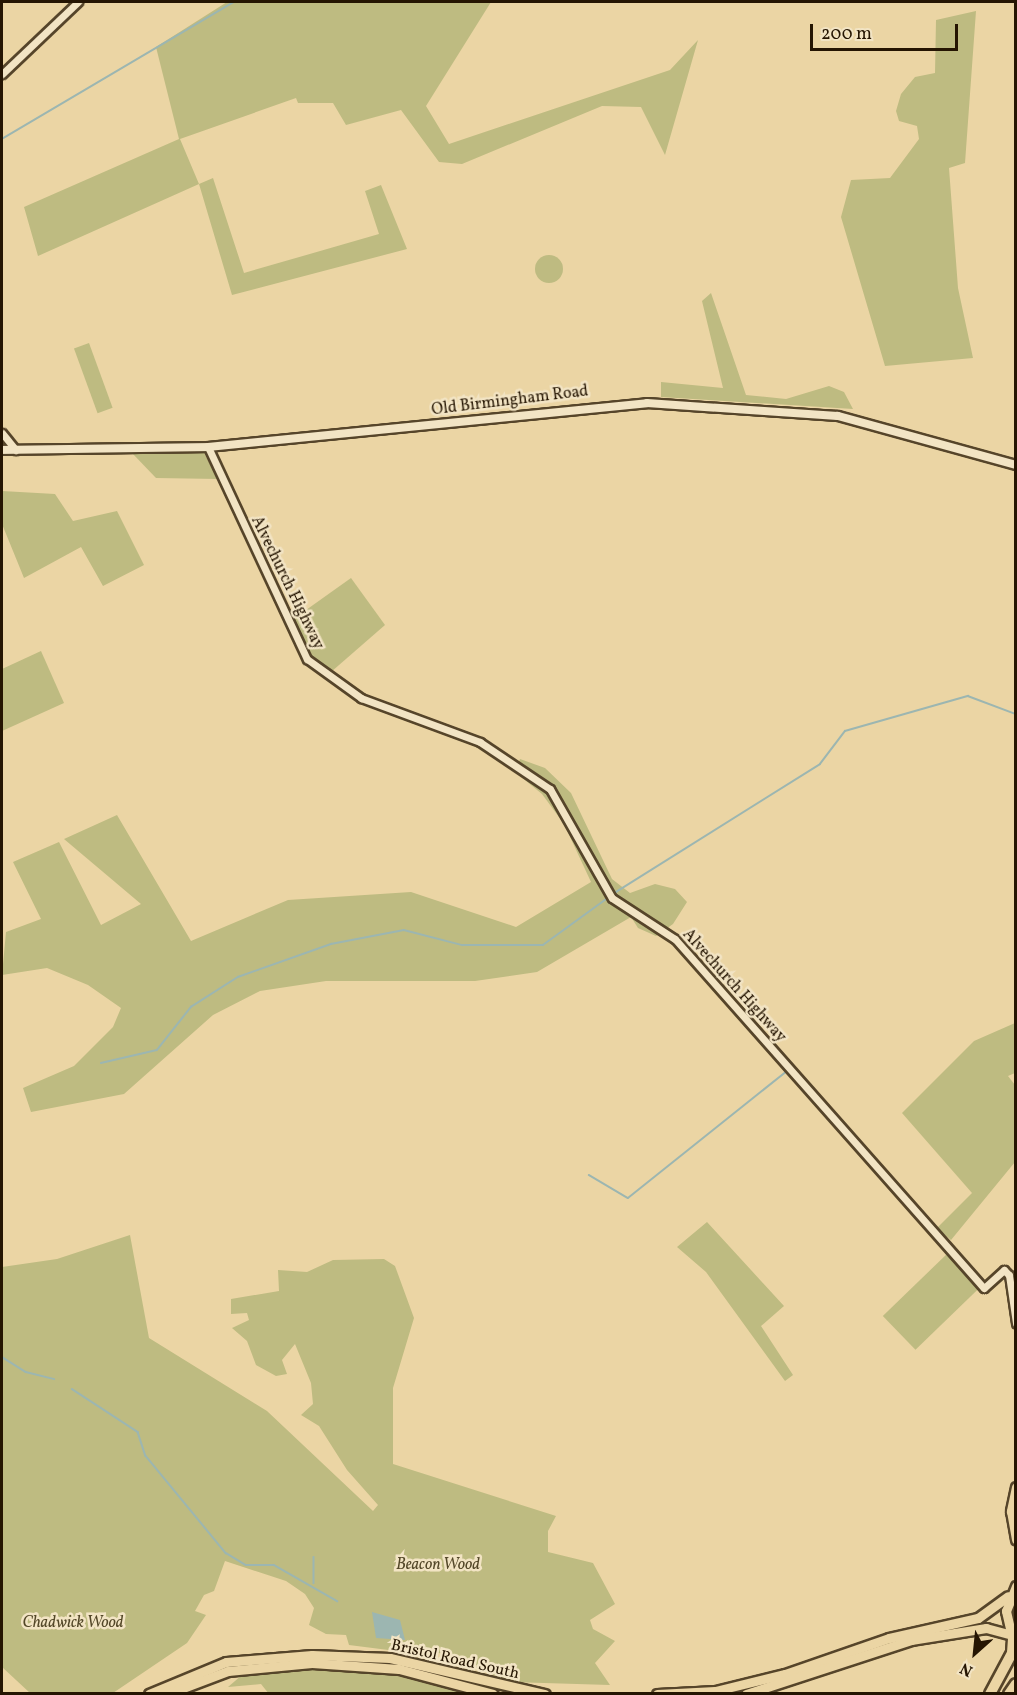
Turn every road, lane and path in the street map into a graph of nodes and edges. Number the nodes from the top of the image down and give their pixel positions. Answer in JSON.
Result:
{"nodes":[{"id":1,"x":78,"y":2,"type":"edge"},
{"id":2,"x":2,"y":74,"type":"edge"},
{"id":3,"x":2,"y":433,"type":"edge"},
{"id":4,"x":208,"y":447,"type":"junction"},
{"id":5,"x":2,"y":450,"type":"edge"},
{"id":6,"x":16,"y":450,"type":"junction"},
{"id":7,"x":1016,"y":465,"type":"edge"},
{"id":8,"x":1016,"y":1323,"type":"edge"},
{"id":9,"x":1016,"y":1486,"type":"edge"},
{"id":10,"x":1016,"y":1540,"type":"edge"},
{"id":11,"x":1016,"y":1577,"type":"edge"},
{"id":12,"x":1012,"y":1590,"type":"edge"},
{"id":13,"x":1013,"y":1638,"type":"edge"},
{"id":14,"x":1016,"y":1684,"type":"edge"},
{"id":15,"x":696,"y":1692,"type":"edge"},
{"id":16,"x":149,"y":1694,"type":"edge"},
{"id":17,"x":167,"y":1694,"type":"edge"},
{"id":18,"x":493,"y":1694,"type":"edge"},
{"id":19,"x":545,"y":1694,"type":"edge"},
{"id":20,"x":657,"y":1694,"type":"edge"},
{"id":21,"x":746,"y":1694,"type":"edge"},
{"id":22,"x":990,"y":1694,"type":"edge"},
{"id":23,"x":1009,"y":1694,"type":"edge"}],
"edges":[{"from":1,"to":2,"type":"street"},
{"from":3,"to":6,"type":"street"},
{"from":4,"to":6,"type":"main road","name":"Old Birmingham Road"},
{"from":4,"to":7,"type":"main road","name":"Old Birmingham Road"},
{"from":4,"to":8,"type":"street","name":"Alvechurch Highway"},
{"from":5,"to":6,"type":"main road","name":"Old Birmingham Road"},
{"from":9,"to":10,"type":"highway"},
{"from":11,"to":12,"type":"highway"},
{"from":12,"to":13,"type":"highway"},
{"from":12,"to":15,"type":"highway"},
{"from":13,"to":21,"type":"highway"},
{"from":13,"to":22,"type":"highway"},
{"from":14,"to":23,"type":"highway"},
{"from":15,"to":20,"type":"highway"},
{"from":16,"to":19,"type":"highway","name":"Bristol Road South"},
{"from":17,"to":18,"type":"highway","name":"Bristol Road South"}]}
